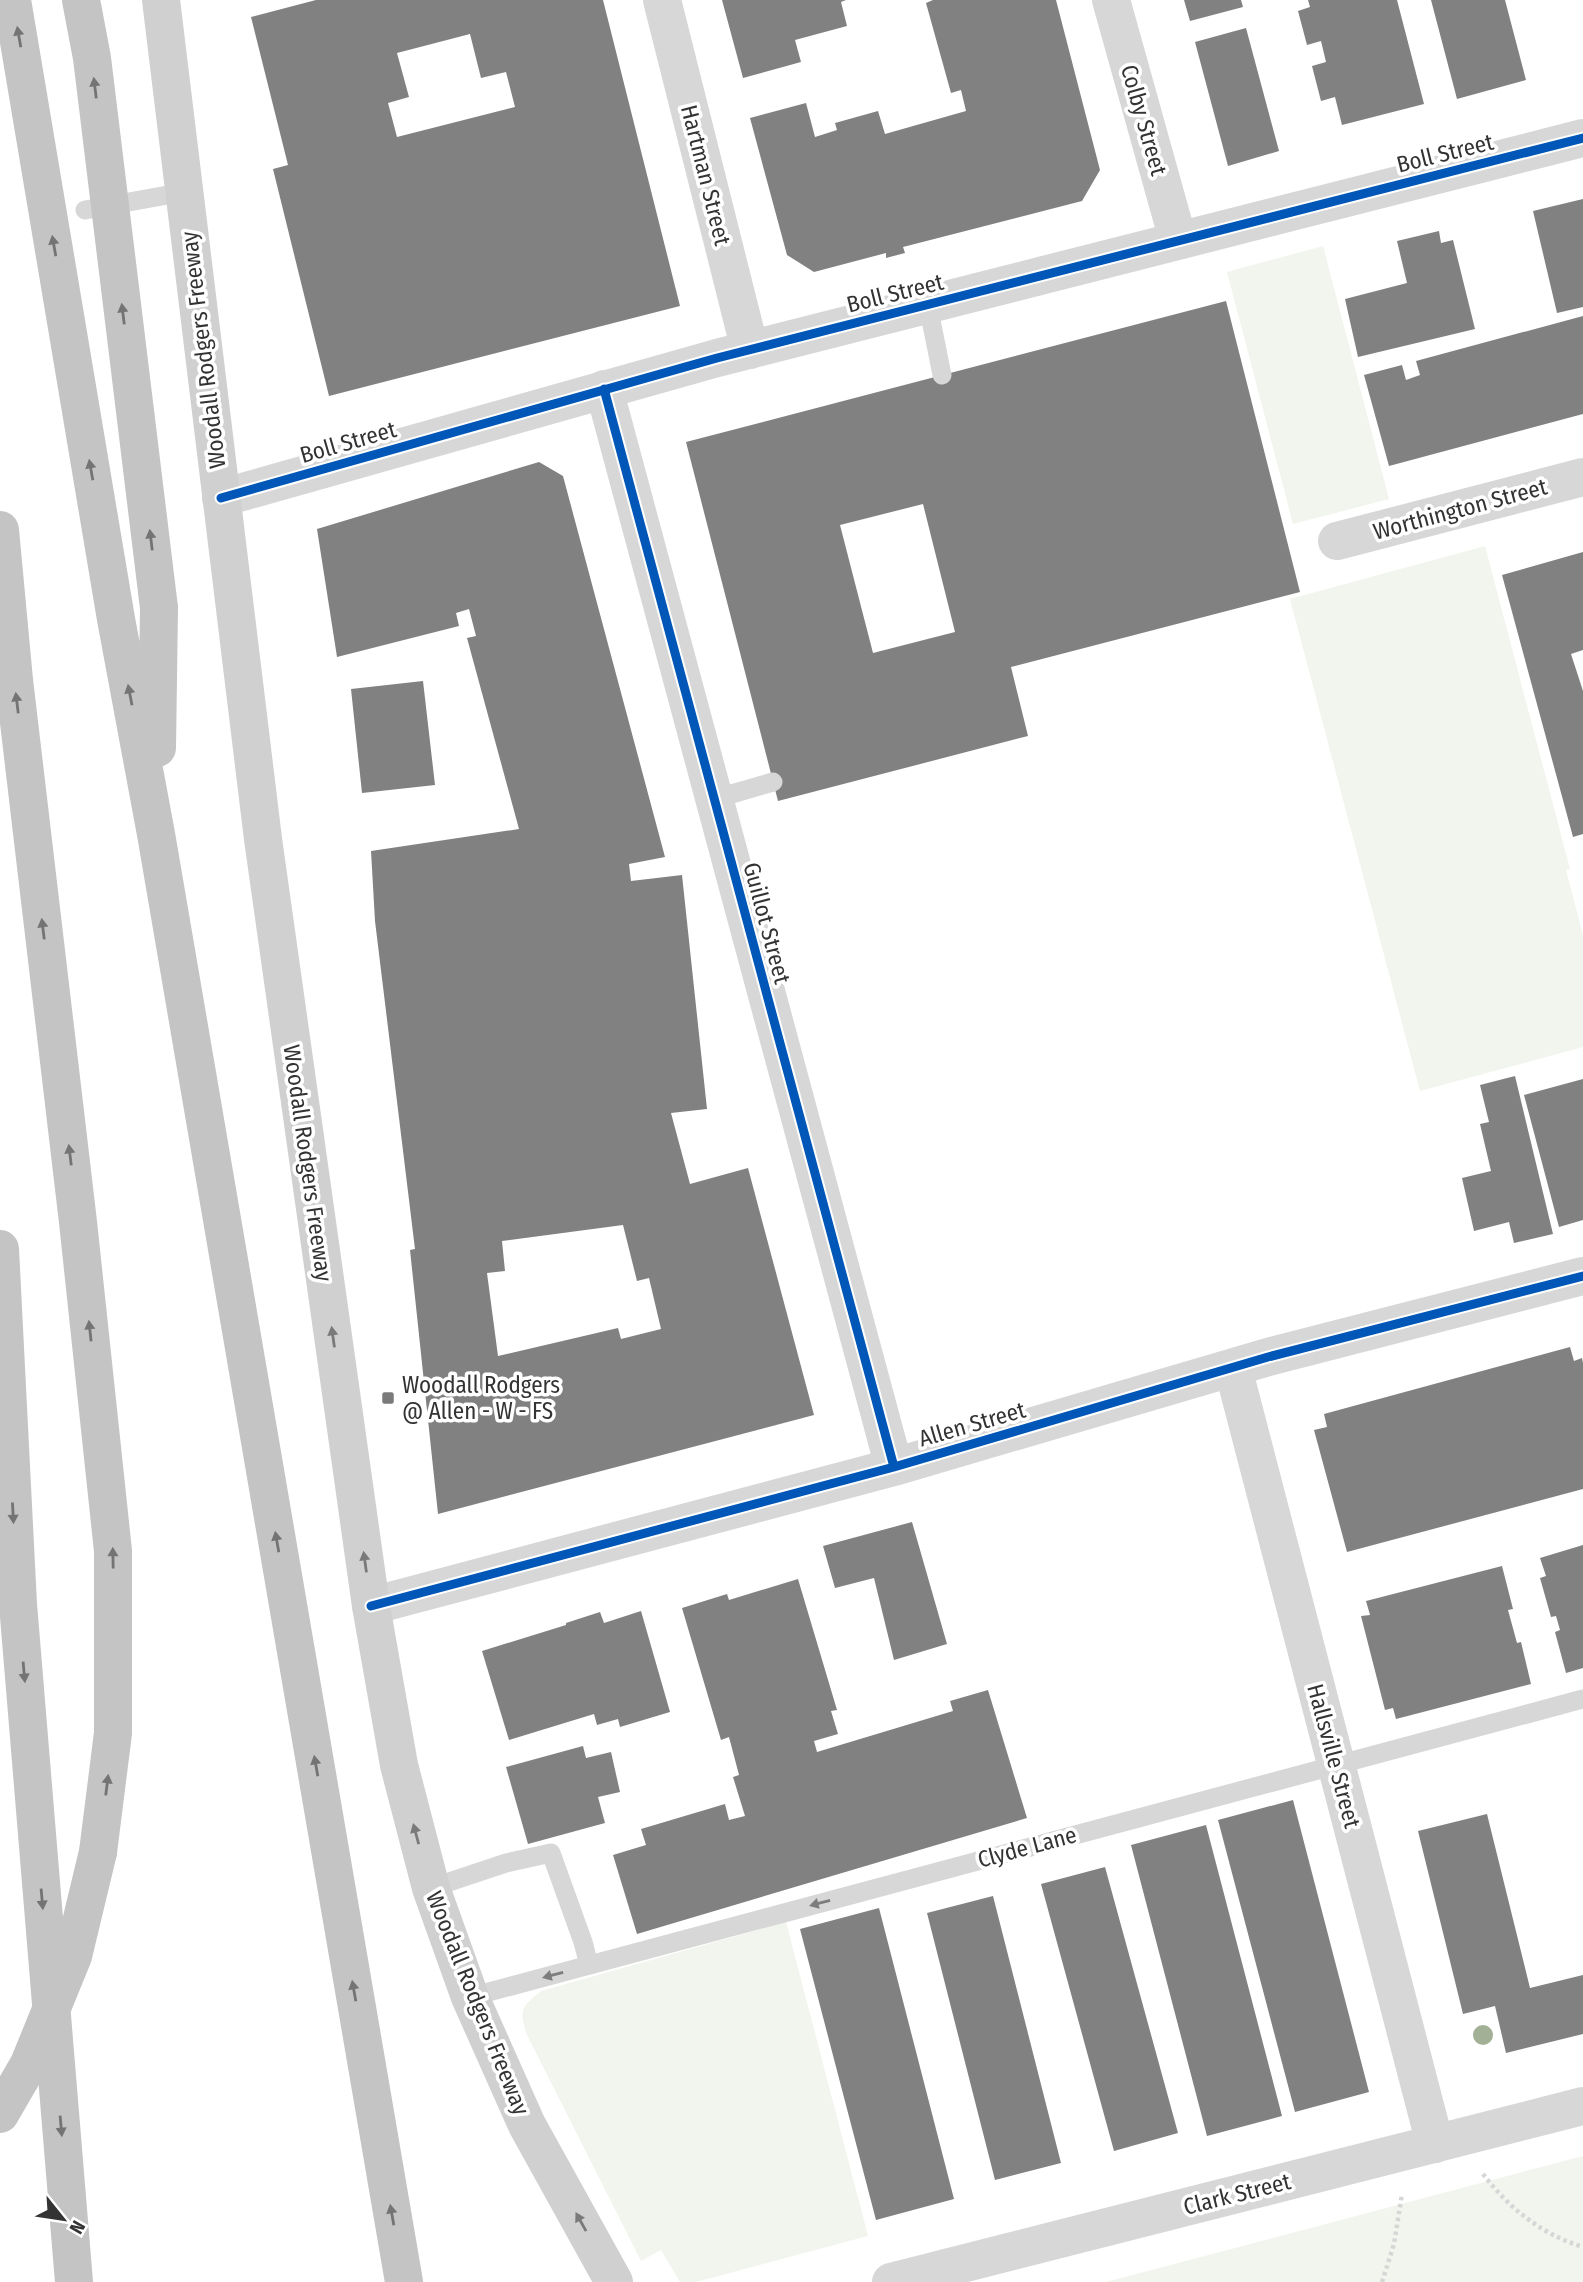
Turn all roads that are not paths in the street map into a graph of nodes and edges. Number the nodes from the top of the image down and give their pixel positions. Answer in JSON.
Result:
{"nodes":[{"id":1,"x":12,"y":0,"type":"edge"},
{"id":2,"x":81,"y":0,"type":"edge"},
{"id":3,"x":161,"y":0,"type":"edge"},
{"id":4,"x":662,"y":0,"type":"edge"},
{"id":5,"x":1111,"y":0,"type":"edge"},
{"id":6,"x":1583,"y":138,"type":"edge"},
{"id":7,"x":184,"y":192,"type":"junction"},
{"id":8,"x":85,"y":211,"type":"dead end"},
{"id":9,"x":1178,"y":240,"type":"junction"},
{"id":10,"x":928,"y":304,"type":"junction"},
{"id":11,"x":750,"y":350,"type":"junction"},
{"id":12,"x":942,"y":375,"type":"dead end"},
{"id":13,"x":604,"y":389,"type":"junction"},
{"id":14,"x":1583,"y":477,"type":"edge"},
{"id":15,"x":221,"y":498,"type":"junction"},
{"id":16,"x":0,"y":530,"type":"edge"},
{"id":17,"x":1337,"y":541,"type":"dead end"},
{"id":18,"x":773,"y":782,"type":"dead end"},
{"id":19,"x":714,"y":799,"type":"junction"},
{"id":20,"x":156,"y":834,"type":"junction"},
{"id":21,"x":0,"y":1249,"type":"edge"},
{"id":22,"x":1583,"y":1276,"type":"edge"},
{"id":23,"x":1233,"y":1368,"type":"junction"},
{"id":24,"x":894,"y":1467,"type":"junction"},
{"id":25,"x":371,"y":1606,"type":"junction"},
{"id":26,"x":1583,"y":1699,"type":"edge"},
{"id":27,"x":1336,"y":1764,"type":"junction"},
{"id":28,"x":430,"y":1888,"type":"junction"},
{"id":29,"x":589,"y":1965,"type":"junction"},
{"id":30,"x":470,"y":1997,"type":"junction"},
{"id":31,"x":1583,"y":2106,"type":"edge"},
{"id":32,"x":0,"y":2114,"type":"edge"},
{"id":33,"x":1435,"y":2144,"type":"junction"},
{"id":34,"x":74,"y":2282,"type":"edge"},
{"id":35,"x":404,"y":2282,"type":"edge"},
{"id":36,"x":614,"y":2282,"type":"edge"},
{"id":37,"x":891,"y":2282,"type":"edge"}],
"edges":[{"from":20,"to":1,"type":"highway","one_way":true},
{"from":20,"to":2,"type":"highway","one_way":true,"bridge":true},
{"from":3,"to":7,"type":"main road","name":"Woodall Rodgers Freeway"},
{"from":4,"to":11,"type":"street","name":"Hartman Street"},
{"from":5,"to":9,"type":"street","name":"Colby Street"},
{"from":6,"to":9,"type":"street","name":"Boll Street"},
{"from":7,"to":8,"type":"lane"},
{"from":7,"to":15,"type":"main road","name":"Woodall Rodgers Freeway"},
{"from":9,"to":10,"type":"street","name":"Boll Street"},
{"from":10,"to":11,"type":"street","name":"Boll Street"},
{"from":10,"to":12,"type":"lane"},
{"from":11,"to":13,"type":"street","name":"Boll Street"},
{"from":13,"to":15,"type":"street","name":"Boll Street"},
{"from":13,"to":19,"type":"street","name":"Guillot Street"},
{"from":14,"to":17,"type":"street","name":"Worthington Street"},
{"from":25,"to":15,"type":"main road","name":"Woodall Rodgers Freeway","one_way":true},
{"from":32,"to":16,"type":"highway","one_way":true,"bridge":true},
{"from":18,"to":19,"type":"lane"},
{"from":19,"to":24,"type":"street","name":"Guillot Street"},
{"from":35,"to":20,"type":"highway","one_way":true},
{"from":21,"to":34,"type":"highway","one_way":true,"bridge":true},
{"from":22,"to":23,"type":"street","name":"Allen Street"},
{"from":23,"to":24,"type":"street","name":"Allen Street"},
{"from":23,"to":27,"type":"street","name":"Hallsville Street"},
{"from":24,"to":25,"type":"street","name":"Allen Street"},
{"from":28,"to":25,"type":"main road","name":"Woodall Rodgers Freeway","one_way":true},
{"from":26,"to":27,"type":"lane","name":"Clyde Lane"},
{"from":27,"to":29,"type":"lane","name":"Clyde Lane","one_way":true},
{"from":27,"to":33,"type":"street","name":"Hallsville Street"},
{"from":28,"to":29,"type":"lane"},
{"from":28,"to":30,"type":"main road","name":"Woodall Rodgers Freeway"},
{"from":29,"to":30,"type":"lane","name":"Clyde Lane","one_way":true},
{"from":36,"to":30,"type":"main road","name":"Woodall Rodgers Freeway","one_way":true},
{"from":31,"to":33,"type":"street","name":"Clark Street"},
{"from":33,"to":37,"type":"street","name":"Clark Street"}]}
